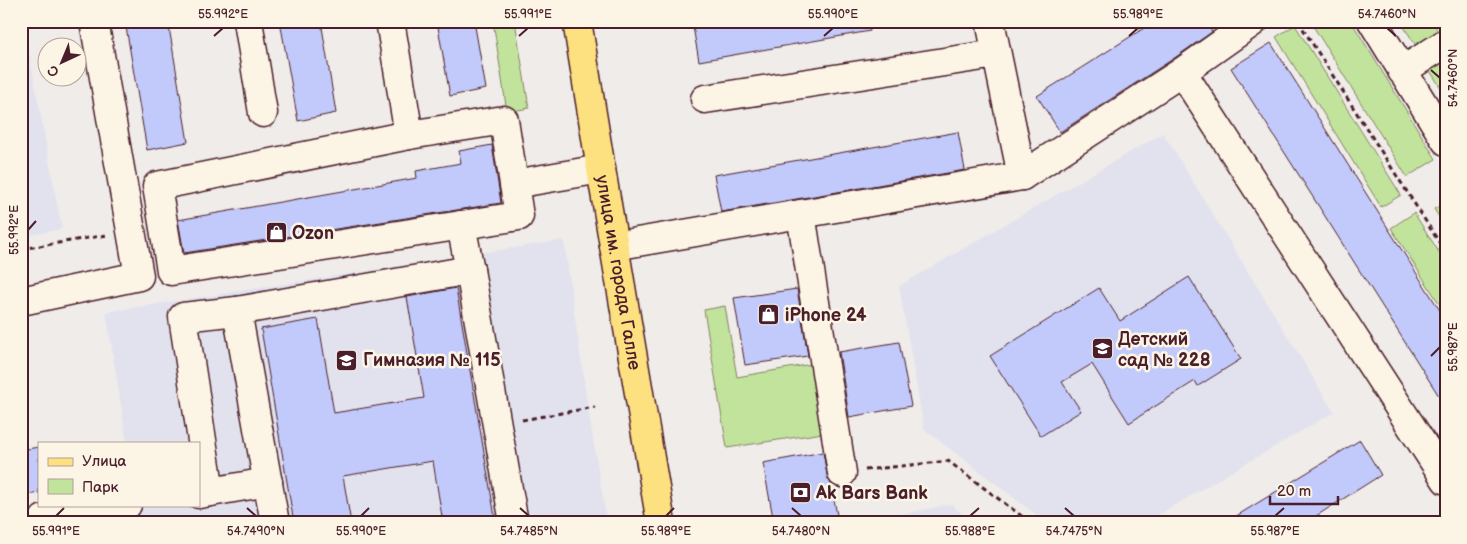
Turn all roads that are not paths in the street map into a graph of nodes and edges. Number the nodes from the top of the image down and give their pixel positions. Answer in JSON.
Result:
{"nodes":[{"id":1,"x":94,"y":21,"type":"edge"},
{"id":2,"x":248,"y":21,"type":"edge"},
{"id":3,"x":390,"y":21,"type":"edge"},
{"id":4,"x":577,"y":21,"type":"edge"},
{"id":5,"x":990,"y":21,"type":"edge"},
{"id":6,"x":1254,"y":21,"type":"edge"},
{"id":7,"x":1372,"y":21,"type":"edge"},
{"id":8,"x":1446,"y":43,"type":"edge"},
{"id":9,"x":996,"y":54,"type":"junction"},
{"id":10,"x":1402,"y":70,"type":"junction"},
{"id":11,"x":1182,"y":72,"type":"junction"},
{"id":12,"x":705,"y":99,"type":"dead end"},
{"id":13,"x":263,"y":113,"type":"dead end"},
{"id":14,"x":409,"y":135,"type":"junction"},
{"id":15,"x":1446,"y":141,"type":"edge"},
{"id":16,"x":601,"y":169,"type":"junction"},
{"id":17,"x":1022,"y":176,"type":"junction"},
{"id":18,"x":514,"y":184,"type":"junction"},
{"id":19,"x":801,"y":214,"type":"junction"},
{"id":20,"x":461,"y":225,"type":"junction"},
{"id":21,"x":614,"y":246,"type":"junction"},
{"id":22,"x":470,"y":270,"type":"junction"},
{"id":23,"x":21,"y":301,"type":"edge"},
{"id":24,"x":237,"y":311,"type":"junction"},
{"id":25,"x":198,"y":442,"type":"edge"},
{"id":26,"x":200,"y":460,"type":"edge"},
{"id":27,"x":842,"y":473,"type":"road end"},
{"id":28,"x":1446,"y":480,"type":"edge"},
{"id":29,"x":268,"y":482,"type":"junction"},
{"id":30,"x":204,"y":493,"type":"edge"},
{"id":31,"x":121,"y":506,"type":"edge"},
{"id":32,"x":45,"y":523,"type":"edge"},
{"id":33,"x":275,"y":523,"type":"edge"},
{"id":34,"x":514,"y":523,"type":"edge"},
{"id":35,"x":661,"y":523,"type":"edge"}],
"edges":[{"from":1,"to":23,"type":"street"},
{"from":2,"to":13,"type":"street"},
{"from":3,"to":14,"type":"street"},
{"from":4,"to":16,"type":"main road","name":"улица им. города Галле"},
{"from":5,"to":9,"type":"street"},
{"from":6,"to":11,"type":"street"},
{"from":7,"to":10,"type":"street"},
{"from":8,"to":10,"type":"street"},
{"from":9,"to":12,"type":"street"},
{"from":9,"to":17,"type":"street"},
{"from":10,"to":15,"type":"street"},
{"from":11,"to":17,"type":"street"},
{"from":11,"to":28,"type":"street"},
{"from":14,"to":18,"type":"street"},
{"from":14,"to":20,"type":"street"},
{"from":16,"to":18,"type":"street"},
{"from":16,"to":21,"type":"main road","name":"улица им. города Галле"},
{"from":17,"to":19,"type":"street"},
{"from":18,"to":20,"type":"street"},
{"from":19,"to":21,"type":"street"},
{"from":19,"to":27,"type":"street"},
{"from":20,"to":22,"type":"street"},
{"from":21,"to":35,"type":"main road","name":"улица им. города Галле"},
{"from":22,"to":24,"type":"street"},
{"from":22,"to":34,"type":"street"},
{"from":24,"to":25,"type":"street"},
{"from":24,"to":29,"type":"street"},
{"from":26,"to":30,"type":"street"},
{"from":29,"to":30,"type":"street"},
{"from":29,"to":33,"type":"street"},
{"from":31,"to":32,"type":"street"}]}
